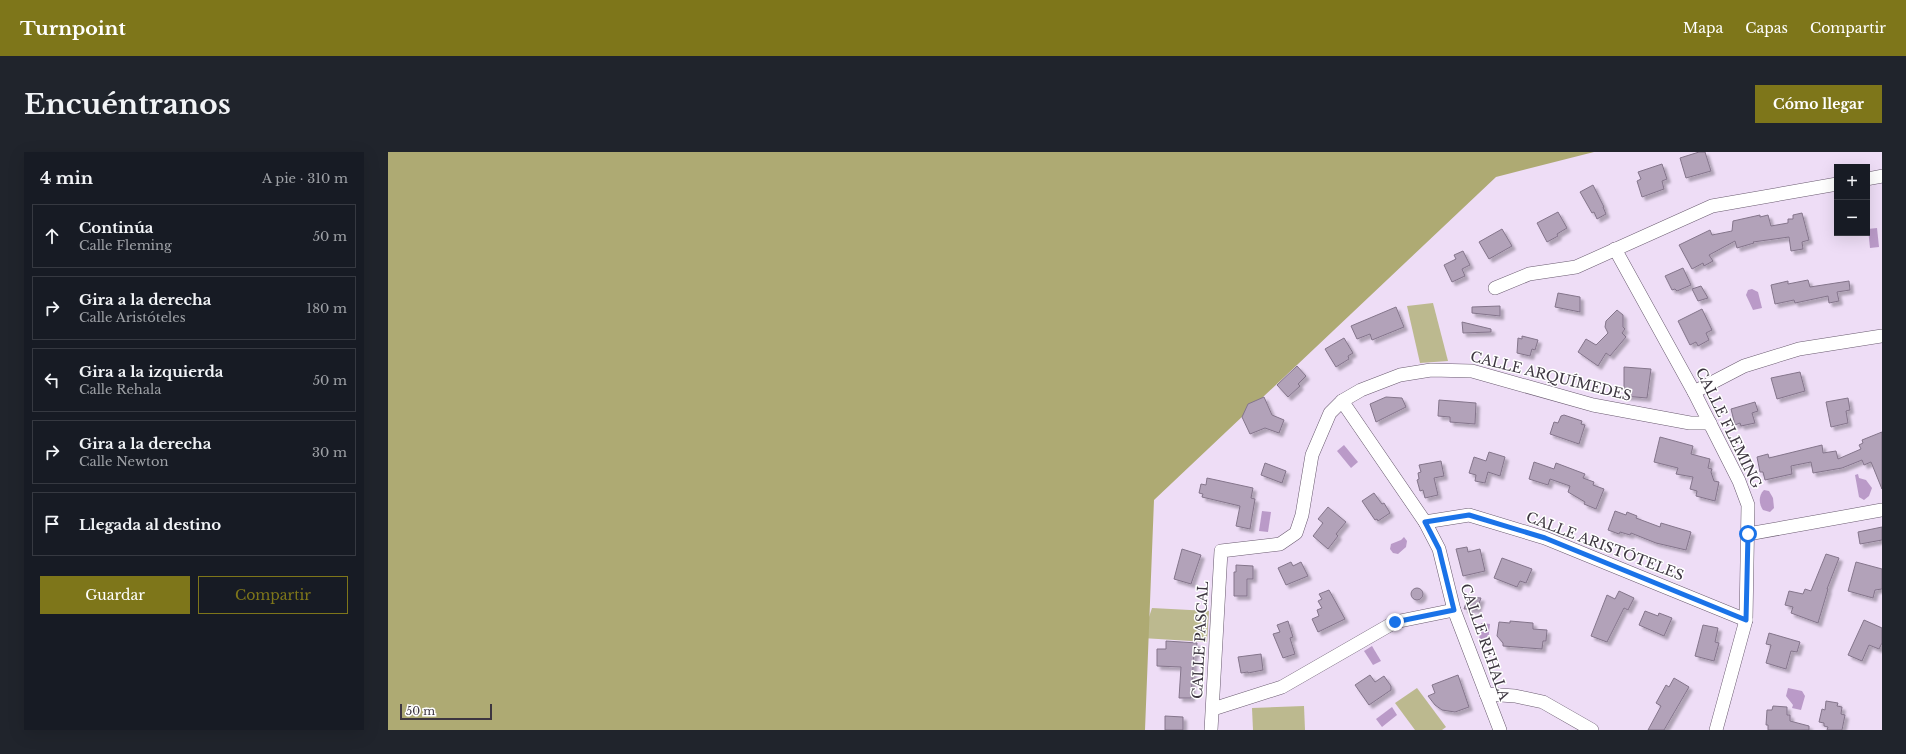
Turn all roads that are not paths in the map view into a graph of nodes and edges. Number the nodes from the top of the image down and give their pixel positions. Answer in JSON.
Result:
{"nodes":[{"id":1,"x":1882,"y":176,"type":"edge"},
{"id":2,"x":1870,"y":178,"type":"edge"},
{"id":3,"x":1834,"y":185,"type":"edge"},
{"id":4,"x":1615,"y":249,"type":"junction"},
{"id":5,"x":1495,"y":288,"type":"dead end"},
{"id":6,"x":1882,"y":336,"type":"edge"},
{"id":7,"x":1694,"y":392,"type":"junction"},
{"id":8,"x":1342,"y":401,"type":"junction"},
{"id":9,"x":1710,"y":422,"type":"junction"},
{"id":10,"x":1882,"y":510,"type":"edge"},
{"id":11,"x":1425,"y":522,"type":"junction"},
{"id":12,"x":1748,"y":534,"type":"junction"},
{"id":13,"x":1221,"y":551,"type":"joint"},
{"id":14,"x":1454,"y":610,"type":"junction"},
{"id":15,"x":1746,"y":620,"type":"junction"},
{"id":16,"x":1486,"y":694,"type":"junction"},
{"id":17,"x":1213,"y":709,"type":"junction"},
{"id":18,"x":1496,"y":729,"type":"edge"},
{"id":19,"x":1211,"y":730,"type":"edge"},
{"id":20,"x":1592,"y":730,"type":"edge"},
{"id":21,"x":1716,"y":730,"type":"edge"}],
"edges":[{"from":1,"to":2,"type":"street"},
{"from":3,"to":4,"type":"street"},
{"from":4,"to":5,"type":"street"},
{"from":4,"to":7,"type":"street","name":"CALLE FLEMING"},
{"from":6,"to":7,"type":"street"},
{"from":7,"to":9,"type":"street","name":"CALLE FLEMING"},
{"from":8,"to":9,"type":"street","name":"CALLE ARQUÍMEDES"},
{"from":8,"to":11,"type":"street","name":"CALLE REHALA"},
{"from":8,"to":13,"type":"street","name":"CALLE ARQUÍMEDES"},
{"from":9,"to":12,"type":"street","name":"CALLE FLEMING"},
{"from":10,"to":12,"type":"street"},
{"from":11,"to":14,"type":"street","name":"CALLE REHALA"},
{"from":11,"to":15,"type":"street","name":"CALLE ARISTÓTELES"},
{"from":12,"to":15,"type":"street","name":"CALLE FLEMING"},
{"from":13,"to":17,"type":"street","name":"CALLE PASCAL"},
{"from":14,"to":16,"type":"street","name":"CALLE REHALA"},
{"from":14,"to":17,"type":"street"},
{"from":15,"to":21,"type":"street","name":"CALLE FLEMING"},
{"from":16,"to":18,"type":"street","name":"CALLE REHALA"},
{"from":16,"to":20,"type":"street"},
{"from":17,"to":19,"type":"street","name":"CALLE PASCAL"}]}
